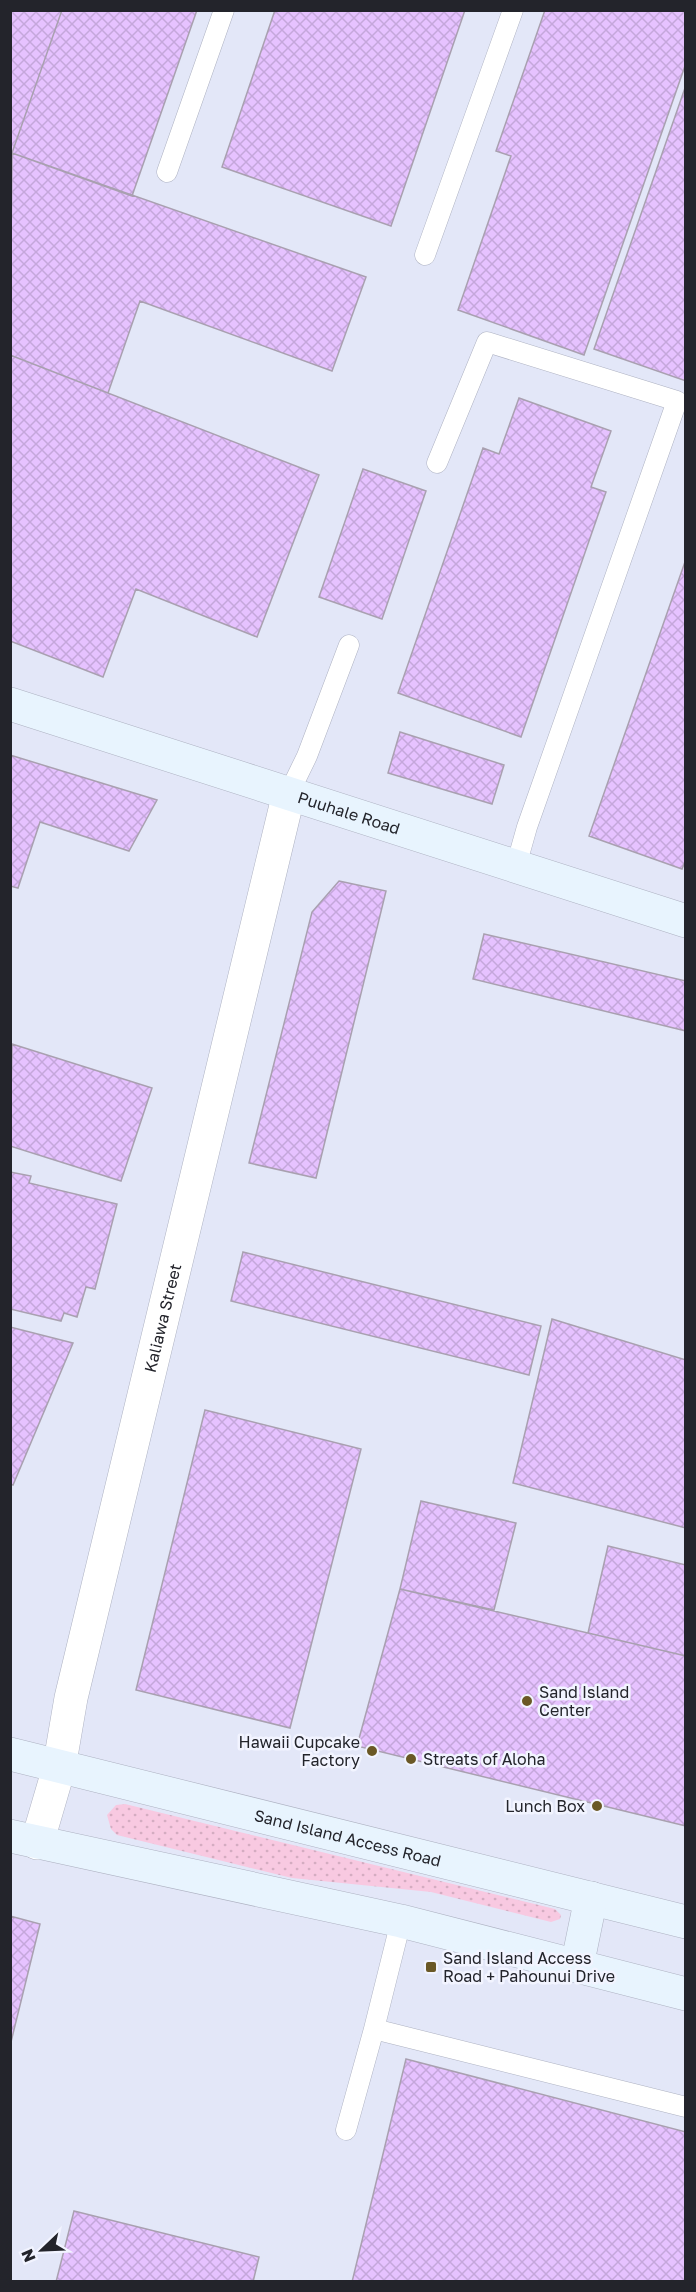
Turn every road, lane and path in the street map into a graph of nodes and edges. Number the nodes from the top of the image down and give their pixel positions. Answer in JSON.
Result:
{"nodes":[{"id":1,"x":224,"y":10,"type":"edge"},
{"id":2,"x":513,"y":10,"type":"edge"},
{"id":3,"x":167,"y":172,"type":"dead end"},
{"id":4,"x":425,"y":255,"type":"dead end"},
{"id":5,"x":437,"y":463,"type":"dead end"},
{"id":6,"x":349,"y":645,"type":"dead end"},
{"id":7,"x":10,"y":704,"type":"edge"},
{"id":8,"x":289,"y":793,"type":"junction"},
{"id":9,"x":516,"y":866,"type":"junction"},
{"id":10,"x":686,"y":921,"type":"edge"},
{"id":11,"x":10,"y":1754,"type":"edge"},
{"id":12,"x":59,"y":1768,"type":"junction"},
{"id":13,"x":24,"y":1840,"type":"edge"},
{"id":14,"x":591,"y":1898,"type":"junction"},
{"id":15,"x":401,"y":1921,"type":"junction"},
{"id":16,"x":686,"y":1922,"type":"edge"},
{"id":17,"x":577,"y":1966,"type":"junction"},
{"id":18,"x":686,"y":1994,"type":"edge"},
{"id":19,"x":374,"y":2029,"type":"junction"},
{"id":20,"x":686,"y":2108,"type":"edge"},
{"id":21,"x":346,"y":2130,"type":"dead end"}],
"edges":[{"from":1,"to":3,"type":"lane"},
{"from":2,"to":4,"type":"lane"},
{"from":5,"to":9,"type":"lane"},
{"from":6,"to":8,"type":"lane"},
{"from":7,"to":8,"type":"main road","name":"Puuhale Road"},
{"from":8,"to":9,"type":"main road","name":"Puuhale Road"},
{"from":8,"to":12,"type":"street","name":"Kaliawa Street"},
{"from":9,"to":10,"type":"main road","name":"Puuhale Road"},
{"from":11,"to":12,"type":"main road","name":"Sand Island Access Road"},
{"from":12,"to":13,"type":"street","name":"Kaliawa Street"},
{"from":12,"to":14,"type":"main road","name":"Sand Island Access Road"},
{"from":13,"to":15,"type":"main road"},
{"from":14,"to":16,"type":"main road","name":"Sand Island Access Road"},
{"from":14,"to":17,"type":"main road"},
{"from":15,"to":17,"type":"main road"},
{"from":15,"to":19,"type":"lane"},
{"from":17,"to":18,"type":"main road"},
{"from":19,"to":20,"type":"lane"},
{"from":19,"to":21,"type":"lane"}]}
